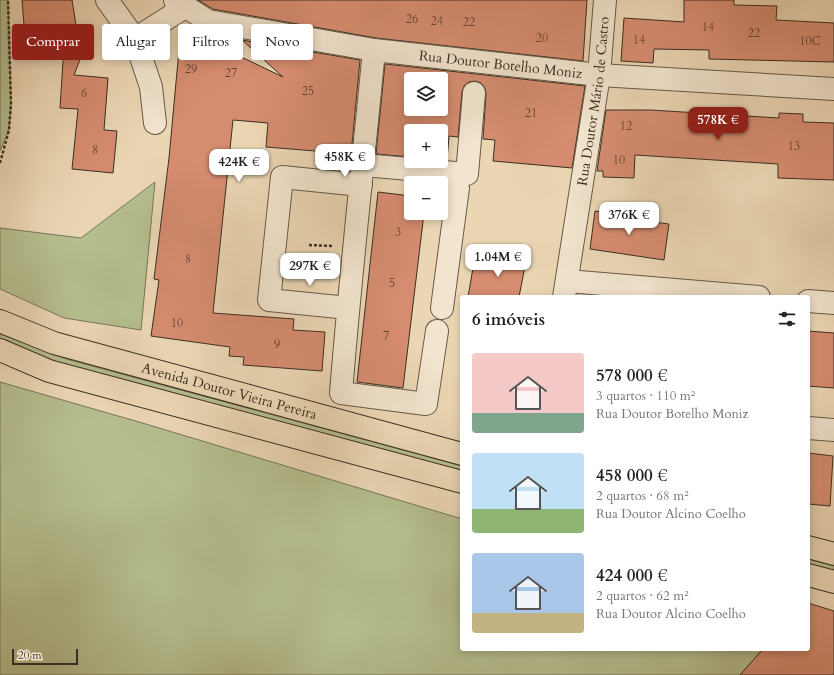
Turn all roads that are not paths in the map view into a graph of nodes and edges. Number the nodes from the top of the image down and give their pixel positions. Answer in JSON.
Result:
{"nodes":[{"id":1,"x":107,"y":0,"type":"edge"},
{"id":2,"x":605,"y":0,"type":"edge"},
{"id":3,"x":180,"y":3,"type":"edge"},
{"id":4,"x":124,"y":24,"type":"edge"},
{"id":5,"x":154,"y":24,"type":"edge"},
{"id":6,"x":374,"y":50,"type":"junction"},
{"id":7,"x":142,"y":60,"type":"edge"},
{"id":8,"x":599,"y":75,"type":"junction"},
{"id":9,"x":834,"y":89,"type":"edge"},
{"id":10,"x":474,"y":93,"type":"dead end"},
{"id":11,"x":155,"y":123,"type":"dead end"},
{"id":12,"x":362,"y":176,"type":"junction"},
{"id":13,"x":404,"y":181,"type":"edge"},
{"id":14,"x":448,"y":187,"type":"edge"},
{"id":15,"x":566,"y":289,"type":"edge"},
{"id":16,"x":705,"y":295,"type":"edge"},
{"id":17,"x":810,"y":301,"type":"edge"},
{"id":18,"x":834,"y":303,"type":"edge"},
{"id":19,"x":348,"y":308,"type":"junction"},
{"id":20,"x":442,"y":308,"type":"dead end"},
{"id":21,"x":0,"y":321,"type":"edge"},
{"id":22,"x":437,"y":330,"type":"dead end"},
{"id":23,"x":0,"y":350,"type":"edge"},
{"id":24,"x":810,"y":428,"type":"edge"},
{"id":25,"x":834,"y":430,"type":"edge"},
{"id":26,"x":460,"y":453,"type":"edge"},
{"id":27,"x":460,"y":481,"type":"edge"},
{"id":28,"x":810,"y":548,"type":"edge"},
{"id":29,"x":834,"y":554,"type":"edge"},
{"id":30,"x":810,"y":576,"type":"edge"},
{"id":31,"x":834,"y":582,"type":"edge"}],
"edges":[{"from":1,"to":4,"type":"street"},
{"from":2,"to":8,"type":"street","name":"Rua Doutor Mário de Castro"},
{"from":3,"to":5,"type":"street"},
{"from":3,"to":6,"type":"street","name":"Rua Doutor Botelho Moniz"},
{"from":6,"to":8,"type":"street","name":"Rua Doutor Botelho Moniz"},
{"from":6,"to":12,"type":"street"},
{"from":7,"to":11,"type":"street"},
{"from":8,"to":9,"type":"street","name":"Rua Doutor Botelho Moniz"},
{"from":8,"to":15,"type":"street","name":"Rua Doutor Mário de Castro"},
{"from":10,"to":12,"type":"street"},
{"from":12,"to":13,"type":"street"},
{"from":12,"to":19,"type":"street"},
{"from":12,"to":19,"type":"street"},
{"from":14,"to":20,"type":"street"},
{"from":15,"to":16,"type":"street"},
{"from":17,"to":18,"type":"street"},
{"from":19,"to":22,"type":"street"},
{"from":21,"to":26,"type":"main road","name":"Avenida Doutor Vieira Pereira"},
{"from":23,"to":27,"type":"main road","name":"Avenida Doutor Vieira Pereira"},
{"from":24,"to":25,"type":"street"},
{"from":28,"to":29,"type":"main road"},
{"from":30,"to":31,"type":"main road"}]}
